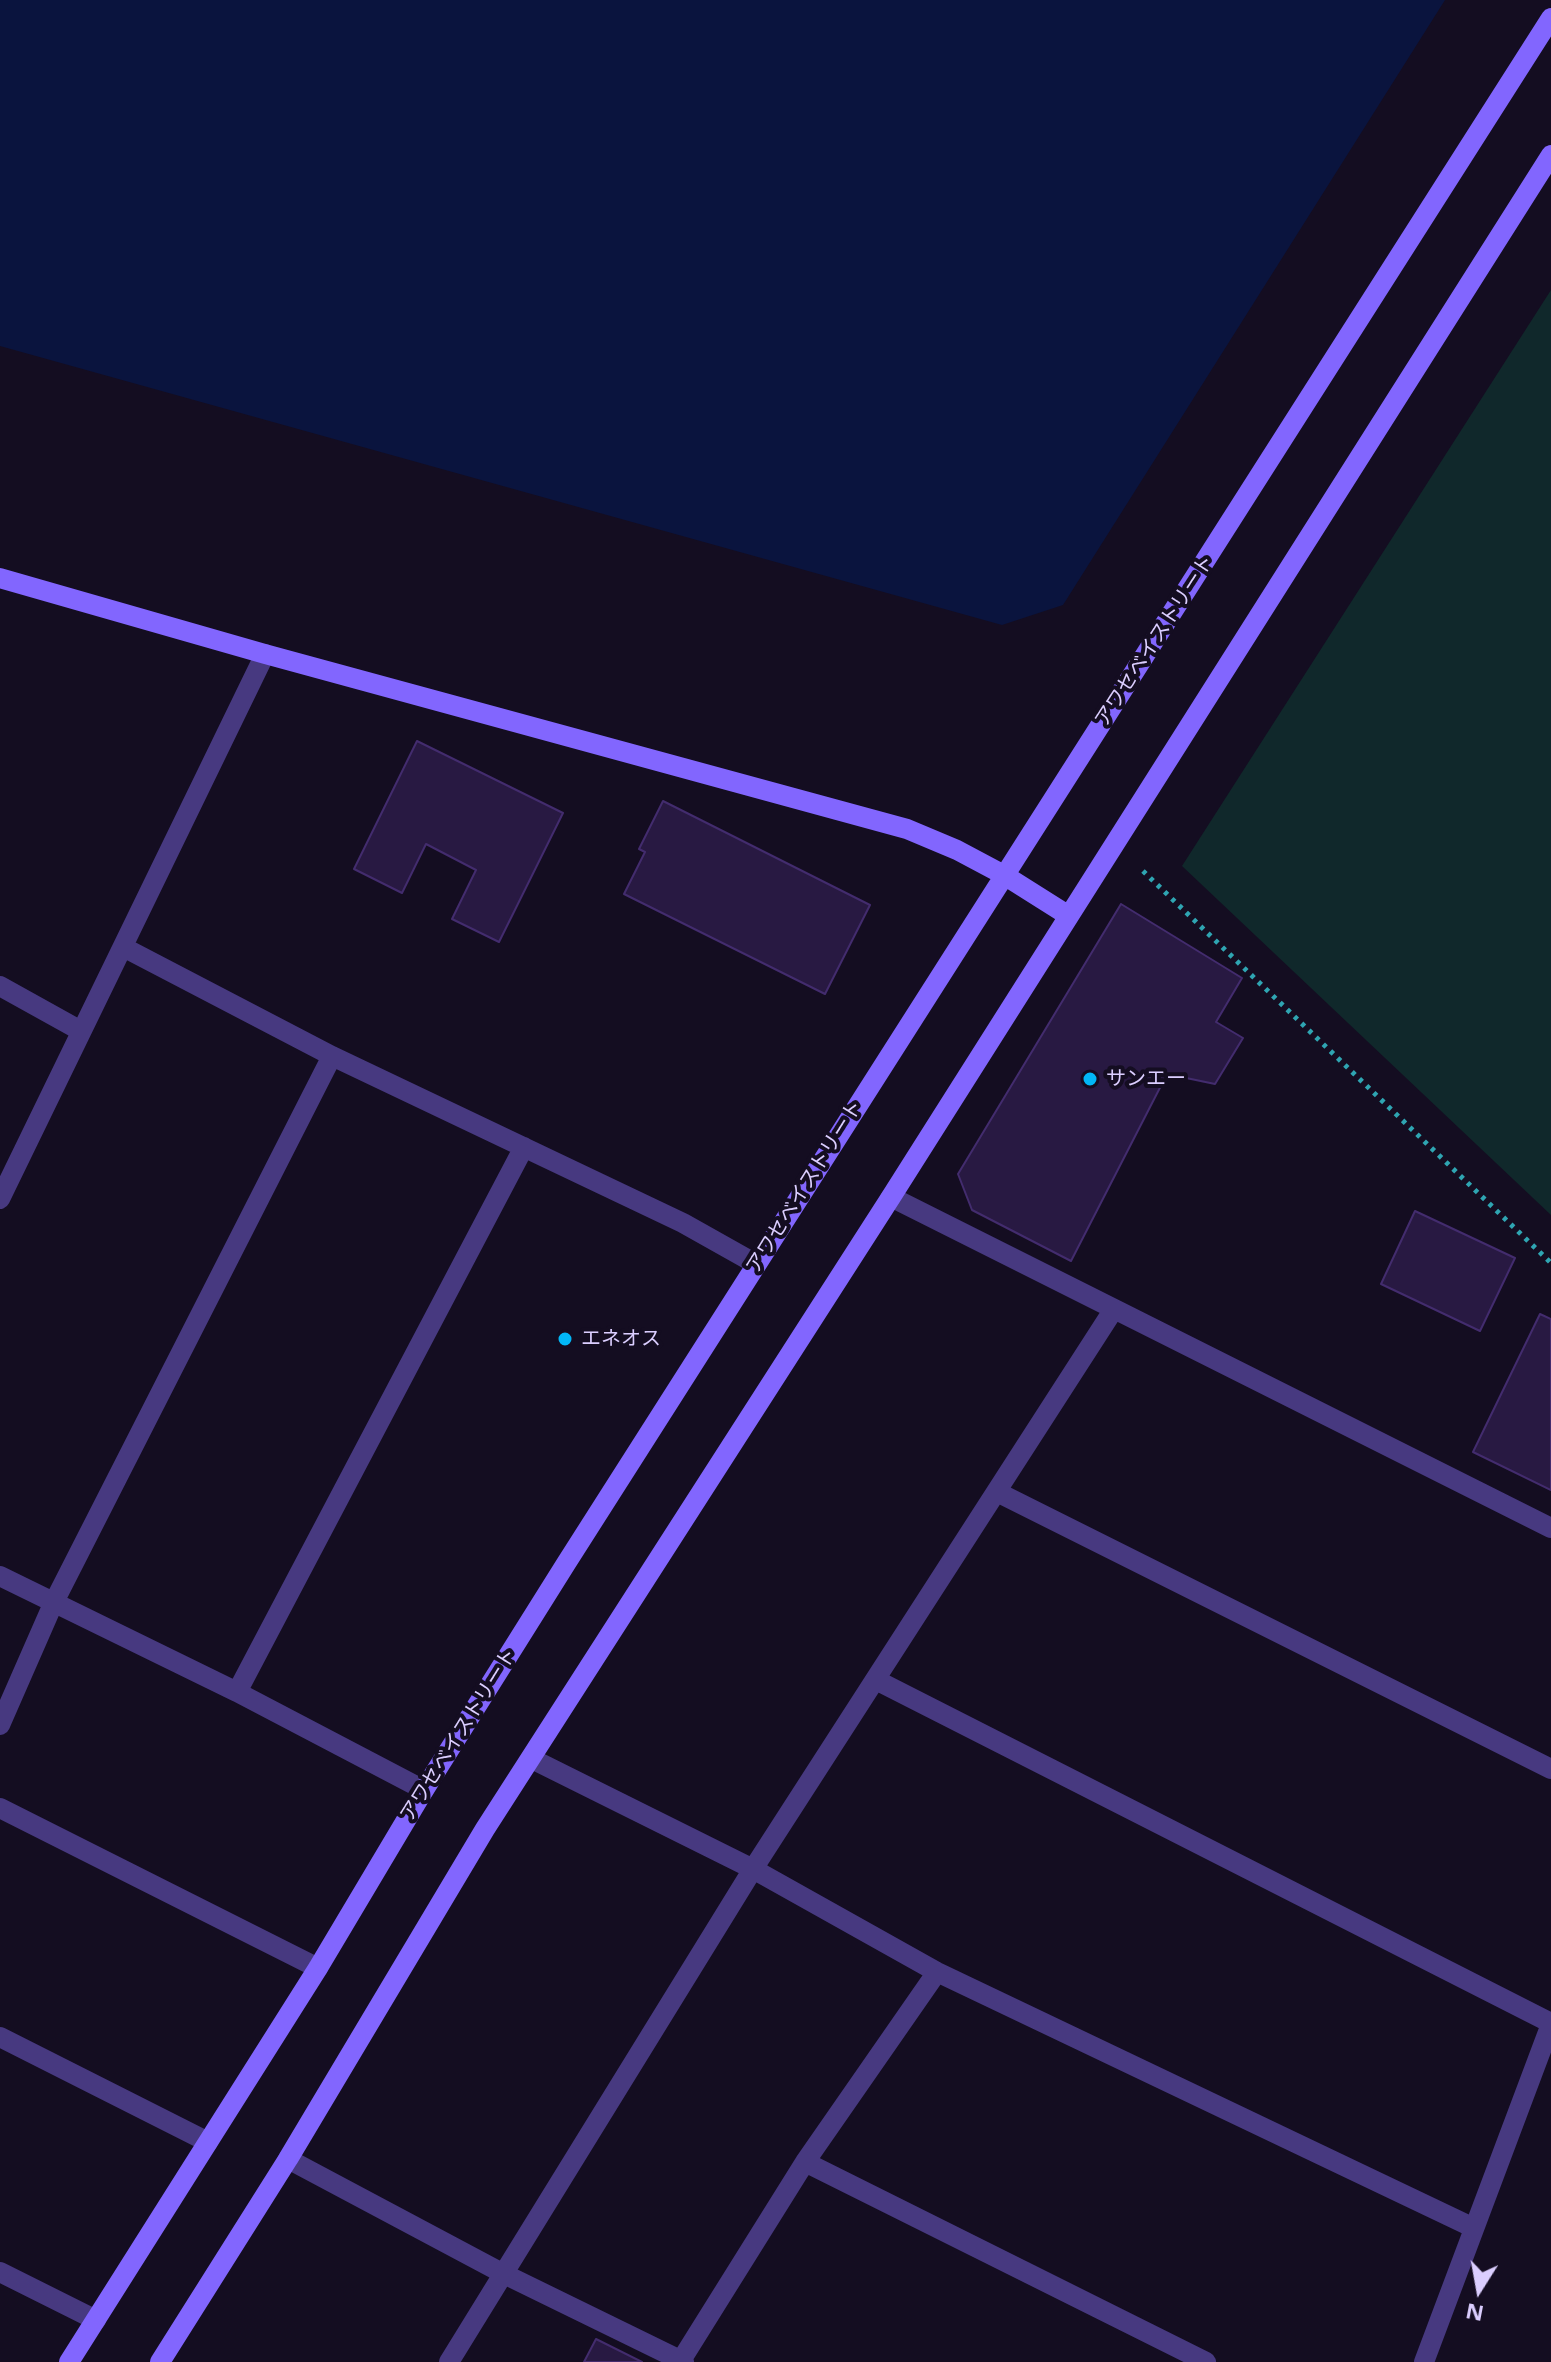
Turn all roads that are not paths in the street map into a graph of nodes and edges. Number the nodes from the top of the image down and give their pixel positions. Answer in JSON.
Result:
{"nodes":[{"id":1,"x":1551,"y":18,"type":"edge"},
{"id":2,"x":1551,"y":155,"type":"edge"},
{"id":3,"x":0,"y":578,"type":"edge"},
{"id":4,"x":265,"y":654,"type":"junction"},
{"id":5,"x":1004,"y":875,"type":"junction"},
{"id":6,"x":1069,"y":916,"type":"junction"},
{"id":7,"x":123,"y":947,"type":"junction"},
{"id":8,"x":0,"y":986,"type":"edge"},
{"id":9,"x":81,"y":1031,"type":"junction"},
{"id":10,"x":332,"y":1056,"type":"junction"},
{"id":11,"x":524,"y":1147,"type":"junction"},
{"id":12,"x":891,"y":1197,"type":"junction"},
{"id":13,"x":0,"y":1199,"type":"edge"},
{"id":14,"x":756,"y":1264,"type":"junction"},
{"id":15,"x":1114,"y":1309,"type":"junction"},
{"id":16,"x":997,"y":1492,"type":"junction"},
{"id":17,"x":1551,"y":1528,"type":"edge"},
{"id":18,"x":0,"y":1576,"type":"edge"},
{"id":19,"x":53,"y":1604,"type":"junction"},
{"id":20,"x":876,"y":1680,"type":"junction"},
{"id":21,"x":237,"y":1692,"type":"junction"},
{"id":22,"x":0,"y":1725,"type":"edge"},
{"id":23,"x":532,"y":1759,"type":"junction"},
{"id":24,"x":1551,"y":1769,"type":"edge"},
{"id":25,"x":424,"y":1790,"type":"junction"},
{"id":26,"x":0,"y":1808,"type":"edge"},
{"id":27,"x":753,"y":1869,"type":"junction"},
{"id":28,"x":318,"y":1968,"type":"junction"},
{"id":29,"x":937,"y":1972,"type":"junction"},
{"id":30,"x":1551,"y":2024,"type":"edge"},
{"id":31,"x":0,"y":2037,"type":"edge"},
{"id":32,"x":208,"y":2142,"type":"junction"},
{"id":33,"x":288,"y":2159,"type":"junction"},
{"id":34,"x":805,"y":2162,"type":"junction"},
{"id":35,"x":1474,"y":2228,"type":"junction"},
{"id":36,"x":0,"y":2272,"type":"edge"},
{"id":37,"x":504,"y":2274,"type":"junction"},
{"id":38,"x":96,"y":2320,"type":"junction"},
{"id":39,"x":681,"y":2361,"type":"edge"},
{"id":40,"x":69,"y":2362,"type":"edge"},
{"id":41,"x":160,"y":2362,"type":"edge"},
{"id":42,"x":449,"y":2362,"type":"edge"},
{"id":43,"x":1206,"y":2362,"type":"edge"},
{"id":44,"x":1424,"y":2362,"type":"edge"}],
"edges":[{"from":1,"to":5,"type":"main road","name":"アワセベイストリート"},
{"from":2,"to":6,"type":"main road"},
{"from":3,"to":4,"type":"main road"},
{"from":4,"to":5,"type":"main road"},
{"from":4,"to":7,"type":"street"},
{"from":5,"to":6,"type":"main road"},
{"from":5,"to":14,"type":"main road","name":"アワセベイストリート"},
{"from":6,"to":12,"type":"main road"},
{"from":7,"to":9,"type":"street"},
{"from":7,"to":10,"type":"street"},
{"from":8,"to":9,"type":"street"},
{"from":9,"to":13,"type":"street"},
{"from":10,"to":11,"type":"street"},
{"from":10,"to":19,"type":"street"},
{"from":11,"to":14,"type":"street"},
{"from":11,"to":21,"type":"street"},
{"from":12,"to":15,"type":"street"},
{"from":12,"to":23,"type":"main road"},
{"from":14,"to":25,"type":"main road","name":"アワセベイストリート"},
{"from":15,"to":16,"type":"street"},
{"from":15,"to":17,"type":"street"},
{"from":16,"to":20,"type":"street"},
{"from":16,"to":24,"type":"street"},
{"from":18,"to":19,"type":"street"},
{"from":19,"to":21,"type":"street"},
{"from":19,"to":22,"type":"street"},
{"from":20,"to":27,"type":"street"},
{"from":20,"to":30,"type":"street"},
{"from":21,"to":25,"type":"street"},
{"from":23,"to":27,"type":"street"},
{"from":23,"to":33,"type":"main road"},
{"from":25,"to":28,"type":"main road","name":"アワセベイストリート"},
{"from":26,"to":28,"type":"street"},
{"from":27,"to":29,"type":"street"},
{"from":27,"to":37,"type":"street"},
{"from":28,"to":32,"type":"main road","name":"アワセベイストリート"},
{"from":29,"to":34,"type":"street"},
{"from":29,"to":35,"type":"street"},
{"from":30,"to":35,"type":"street"},
{"from":31,"to":32,"type":"street"},
{"from":32,"to":38,"type":"main road","name":"アワセベイストリート"},
{"from":33,"to":37,"type":"street"},
{"from":33,"to":41,"type":"main road"},
{"from":34,"to":39,"type":"street"},
{"from":34,"to":43,"type":"street"},
{"from":35,"to":44,"type":"street"},
{"from":36,"to":38,"type":"street"},
{"from":37,"to":39,"type":"street"},
{"from":37,"to":42,"type":"street"},
{"from":38,"to":40,"type":"main road","name":"アワセベイストリート"}]}
